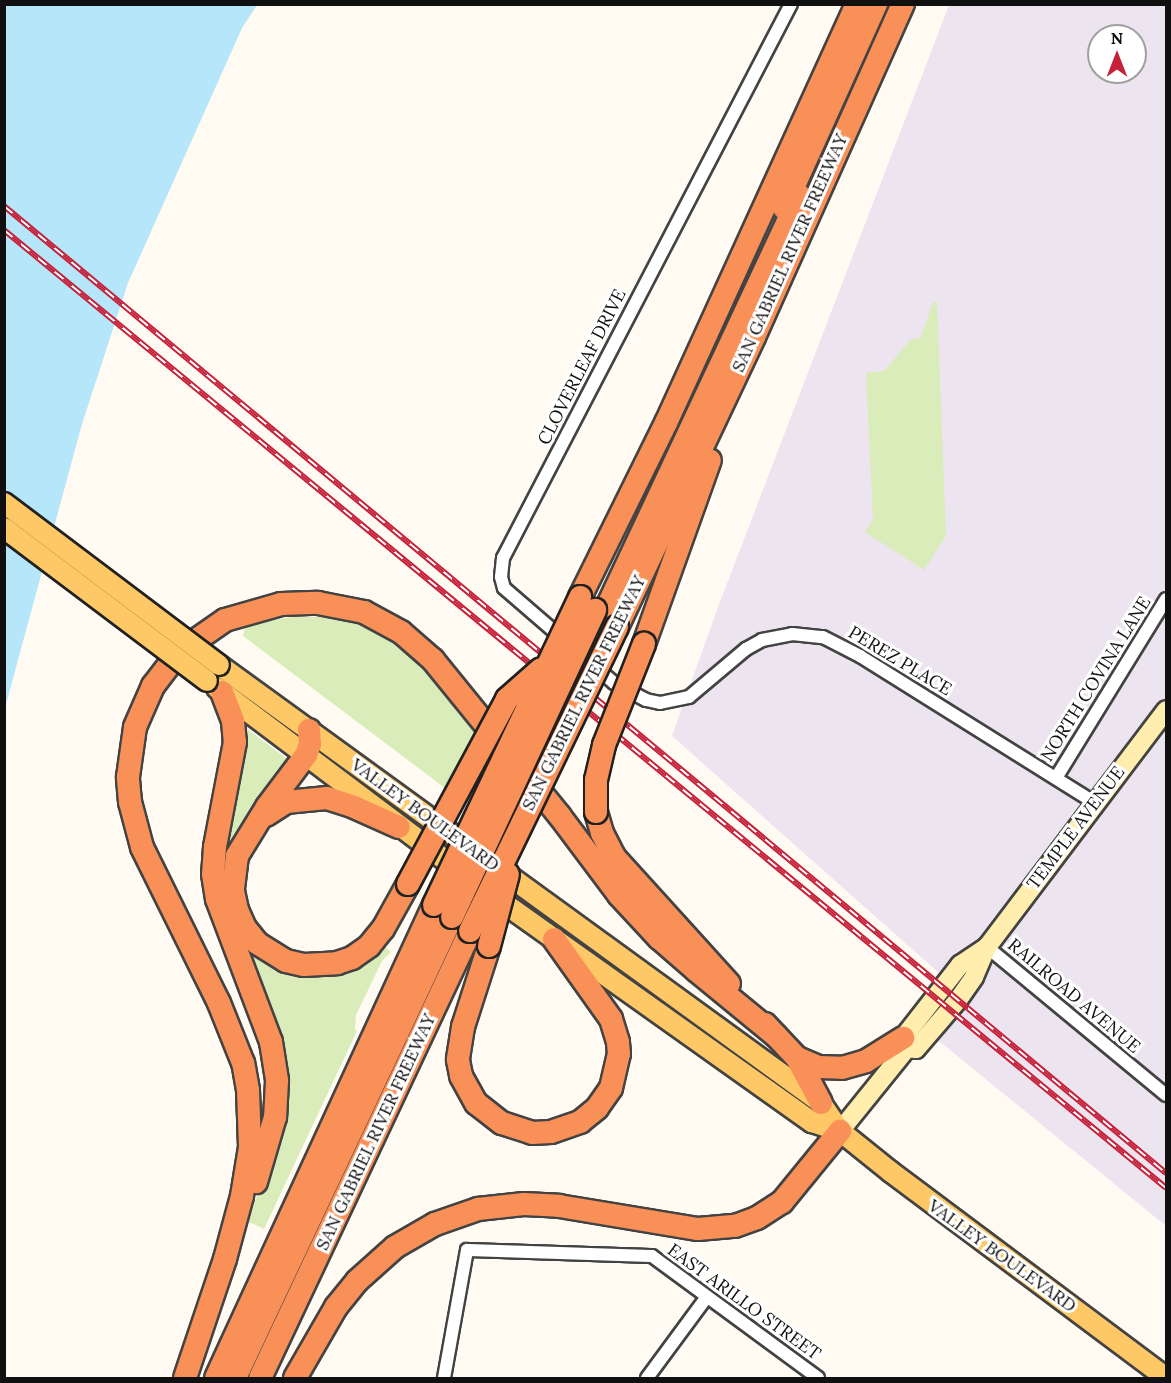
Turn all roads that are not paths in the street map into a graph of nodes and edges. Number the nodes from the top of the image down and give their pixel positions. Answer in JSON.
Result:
{"nodes":[{"id":1,"x":790,"y":4,"type":"edge"},
{"id":2,"x":857,"y":4,"type":"edge"},
{"id":3,"x":876,"y":4,"type":"edge"},
{"id":4,"x":886,"y":4,"type":"edge"},
{"id":5,"x":903,"y":4,"type":"edge"},
{"id":6,"x":754,"y":337,"type":"junction"},
{"id":7,"x":4,"y":503,"type":"edge"},
{"id":8,"x":4,"y":528,"type":"edge"},
{"id":9,"x":1167,"y":599,"type":"edge"},
{"id":10,"x":599,"y":613,"type":"junction"},
{"id":11,"x":548,"y":662,"type":"junction"},
{"id":12,"x":216,"y":679,"type":"junction"},
{"id":13,"x":646,"y":700,"type":"joint"},
{"id":14,"x":1167,"y":710,"type":"edge"},
{"id":15,"x":309,"y":730,"type":"junction"},
{"id":16,"x":306,"y":756,"type":"junction"},
{"id":17,"x":1056,"y":778,"type":"junction"},
{"id":18,"x":1095,"y":803,"type":"junction"},
{"id":19,"x":523,"y":818,"type":"junction"},
{"id":20,"x":260,"y":819,"type":"junction"},
{"id":21,"x":399,"y":827,"type":"junction"},
{"id":22,"x":454,"y":919,"type":"junction"},
{"id":23,"x":554,"y":939,"type":"junction"},
{"id":24,"x":987,"y":947,"type":"junction"},
{"id":25,"x":775,"y":1035,"type":"junction"},
{"id":26,"x":905,"y":1043,"type":"junction"},
{"id":27,"x":796,"y":1058,"type":"junction"},
{"id":28,"x":1167,"y":1095,"type":"edge"},
{"id":29,"x":821,"y":1103,"type":"junction"},
{"id":30,"x":840,"y":1131,"type":"junction"},
{"id":31,"x":225,"y":1259,"type":"junction"},
{"id":32,"x":706,"y":1298,"type":"junction"},
{"id":33,"x":185,"y":1378,"type":"edge"},
{"id":34,"x":216,"y":1378,"type":"edge"},
{"id":35,"x":235,"y":1378,"type":"edge"},
{"id":36,"x":245,"y":1378,"type":"edge"},
{"id":37,"x":260,"y":1378,"type":"edge"},
{"id":38,"x":295,"y":1378,"type":"edge"},
{"id":39,"x":444,"y":1378,"type":"edge"},
{"id":40,"x":647,"y":1378,"type":"edge"},
{"id":41,"x":818,"y":1378,"type":"edge"},
{"id":42,"x":1167,"y":1378,"type":"edge"}],
"edges":[{"from":1,"to":13,"type":"street","name":"CLOVERLEAF DRIVE"},
{"from":2,"to":10,"type":"highway","name":"SAN GABRIEL RIVER FREEWAY"},
{"from":3,"to":10,"type":"highway"},
{"from":4,"to":10,"type":"highway"},
{"from":5,"to":6,"type":"highway","name":"SAN GABRIEL RIVER FREEWAY"},
{"from":6,"to":10,"type":"highway","name":"SAN GABRIEL RIVER FREEWAY"},
{"from":6,"to":25,"type":"highway","bridge":true},
{"from":7,"to":12,"type":"main road","name":"VALLEY BOULEVARD","bridge":true},
{"from":8,"to":12,"type":"main road","name":"VALLEY BOULEVARD","bridge":true},
{"from":9,"to":17,"type":"street","name":"NORTH COVINA LANE"},
{"from":10,"to":11,"type":"highway","name":"SAN GABRIEL RIVER FREEWAY","bridge":true},
{"from":10,"to":19,"type":"highway","name":"SAN GABRIEL RIVER FREEWAY","bridge":true},
{"from":10,"to":22,"type":"highway","bridge":true},
{"from":11,"to":20,"type":"highway","bridge":true},
{"from":11,"to":22,"type":"highway","name":"SAN GABRIEL RIVER FREEWAY","bridge":true},
{"from":12,"to":15,"type":"main road","name":"VALLEY BOULEVARD"},
{"from":12,"to":16,"type":"main road","name":"VALLEY BOULEVARD"},
{"from":12,"to":31,"type":"highway"},
{"from":13,"to":17,"type":"street","name":"PEREZ PLACE"},
{"from":14,"to":18,"type":"main road","name":"TEMPLE AVENUE"},
{"from":15,"to":16,"type":"highway"},
{"from":15,"to":29,"type":"main road","name":"VALLEY BOULEVARD"},
{"from":16,"to":20,"type":"highway"},
{"from":16,"to":21,"type":"main road","name":"VALLEY BOULEVARD"},
{"from":17,"to":18,"type":"street","name":"PEREZ PLACE"},
{"from":18,"to":24,"type":"main road","name":"TEMPLE AVENUE"},
{"from":19,"to":22,"type":"highway","name":"SAN GABRIEL RIVER FREEWAY","bridge":true},
{"from":19,"to":23,"type":"highway","bridge":true},
{"from":20,"to":21,"type":"highway"},
{"from":21,"to":23,"type":"main road","name":"VALLEY BOULEVARD"},
{"from":22,"to":34,"type":"highway","name":"SAN GABRIEL RIVER FREEWAY"},
{"from":22,"to":35,"type":"highway"},
{"from":22,"to":36,"type":"highway"},
{"from":22,"to":37,"type":"highway","name":"SAN GABRIEL RIVER FREEWAY"},
{"from":23,"to":30,"type":"main road","name":"VALLEY BOULEVARD"},
{"from":24,"to":26,"type":"main road","name":"TEMPLE AVENUE"},
{"from":24,"to":28,"type":"street","name":"RAILROAD AVENUE"},
{"from":25,"to":27,"type":"highway"},
{"from":25,"to":31,"type":"highway"},
{"from":26,"to":27,"type":"highway"},
{"from":26,"to":30,"type":"main road","name":"TEMPLE AVENUE"},
{"from":27,"to":29,"type":"highway"},
{"from":29,"to":30,"type":"main road","name":"VALLEY BOULEVARD"},
{"from":30,"to":38,"type":"highway"},
{"from":30,"to":42,"type":"main road","name":"VALLEY BOULEVARD"},
{"from":31,"to":33,"type":"highway"},
{"from":32,"to":39,"type":"street","name":"EAST ARILLO STREET"},
{"from":32,"to":40,"type":"street"},
{"from":32,"to":41,"type":"street","name":"EAST ARILLO STREET"}]}
